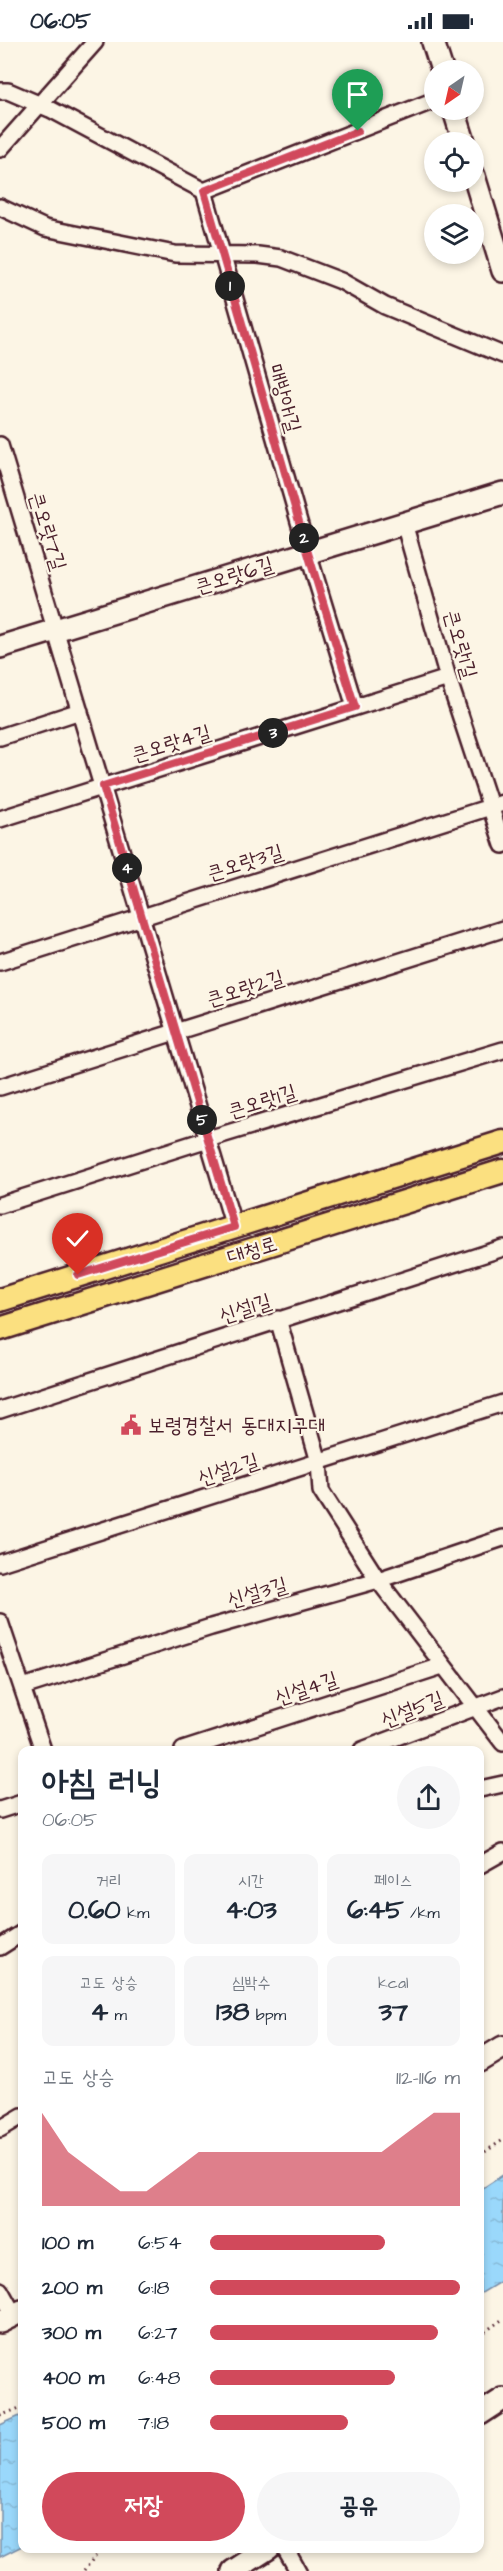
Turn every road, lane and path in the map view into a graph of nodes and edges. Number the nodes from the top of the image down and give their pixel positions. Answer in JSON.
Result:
{"nodes":[{"id":1,"x":95,"y":42,"type":"edge"},
{"id":2,"x":433,"y":42,"type":"edge"},
{"id":3,"x":439,"y":60,"type":"edge"},
{"id":4,"x":0,"y":91,"type":"edge"},
{"id":5,"x":424,"y":104,"type":"edge"},
{"id":6,"x":38,"y":105,"type":"junction"},
{"id":7,"x":0,"y":149,"type":"edge"},
{"id":8,"x":204,"y":191,"type":"junction"},
{"id":9,"x":479,"y":192,"type":"edge"},
{"id":10,"x":0,"y":207,"type":"edge"},
{"id":11,"x":222,"y":256,"type":"junction"},
{"id":12,"x":503,"y":271,"type":"edge"},
{"id":13,"x":503,"y":356,"type":"edge"},
{"id":14,"x":0,"y":444,"type":"edge"},
{"id":15,"x":503,"y":493,"type":"edge"},
{"id":16,"x":404,"y":523,"type":"junction"},
{"id":17,"x":308,"y":553,"type":"junction"},
{"id":18,"x":57,"y":630,"type":"junction"},
{"id":19,"x":0,"y":647,"type":"edge"},
{"id":20,"x":448,"y":678,"type":"junction"},
{"id":21,"x":355,"y":707,"type":"junction"},
{"id":22,"x":80,"y":711,"type":"junction"},
{"id":23,"x":0,"y":737,"type":"edge"},
{"id":24,"x":103,"y":786,"type":"junction"},
{"id":25,"x":496,"y":805,"type":"edge"},
{"id":26,"x":0,"y":819,"type":"edge"},
{"id":27,"x":503,"y":845,"type":"edge"},
{"id":28,"x":141,"y":916,"type":"junction"},
{"id":29,"x":503,"y":929,"type":"edge"},
{"id":30,"x":0,"y":962,"type":"edge"},
{"id":31,"x":176,"y":1031,"type":"junction"},
{"id":32,"x":503,"y":1050,"type":"edge"},
{"id":33,"x":0,"y":1087,"type":"edge"},
{"id":34,"x":208,"y":1139,"type":"junction"},
{"id":35,"x":503,"y":1142,"type":"edge"},
{"id":36,"x":503,"y":1171,"type":"edge"},
{"id":37,"x":0,"y":1205,"type":"edge"},
{"id":38,"x":234,"y":1227,"type":"junction"},
{"id":39,"x":503,"y":1248,"type":"edge"},
{"id":40,"x":0,"y":1300,"type":"edge"},
{"id":41,"x":278,"y":1319,"type":"junction"},
{"id":42,"x":0,"y":1329,"type":"edge"},
{"id":43,"x":503,"y":1403,"type":"edge"},
{"id":44,"x":0,"y":1410,"type":"edge"},
{"id":45,"x":319,"y":1462,"type":"junction"},
{"id":46,"x":503,"y":1538,"type":"edge"},
{"id":47,"x":0,"y":1563,"type":"edge"},
{"id":48,"x":378,"y":1580,"type":"junction"},
{"id":49,"x":0,"y":1622,"type":"edge"},
{"id":50,"x":442,"y":1666,"type":"junction"},
{"id":51,"x":23,"y":1687,"type":"junction"},
{"id":52,"x":503,"y":1697,"type":"edge"},
{"id":53,"x":476,"y":1706,"type":"junction"},
{"id":54,"x":503,"y":1743,"type":"edge"},
{"id":55,"x":42,"y":1746,"type":"edge"},
{"id":56,"x":195,"y":1746,"type":"edge"},
{"id":57,"x":373,"y":1746,"type":"edge"},
{"id":58,"x":503,"y":1784,"type":"edge"},
{"id":59,"x":484,"y":1788,"type":"edge"},
{"id":60,"x":18,"y":1804,"type":"edge"},
{"id":61,"x":0,"y":1810,"type":"edge"},
{"id":62,"x":503,"y":1852,"type":"edge"},
{"id":63,"x":484,"y":1863,"type":"edge"},
{"id":64,"x":18,"y":1936,"type":"edge"},
{"id":65,"x":0,"y":1947,"type":"edge"},
{"id":66,"x":503,"y":2048,"type":"edge"},
{"id":67,"x":484,"y":2059,"type":"edge"},
{"id":68,"x":18,"y":2118,"type":"edge"},
{"id":69,"x":0,"y":2129,"type":"edge"},
{"id":70,"x":503,"y":2140,"type":"edge"},
{"id":71,"x":484,"y":2152,"type":"edge"},
{"id":72,"x":0,"y":2290,"type":"edge"},
{"id":73,"x":9,"y":2315,"type":"edge"},
{"id":74,"x":503,"y":2319,"type":"edge"},
{"id":75,"x":484,"y":2332,"type":"edge"},
{"id":76,"x":502,"y":2401,"type":"edge"},
{"id":77,"x":18,"y":2409,"type":"edge"},
{"id":78,"x":484,"y":2412,"type":"edge"},
{"id":79,"x":0,"y":2416,"type":"edge"},
{"id":80,"x":97,"y":2553,"type":"edge"},
{"id":81,"x":261,"y":2553,"type":"edge"},
{"id":82,"x":288,"y":2553,"type":"edge"},
{"id":83,"x":84,"y":2571,"type":"edge"},
{"id":84,"x":233,"y":2571,"type":"edge"},
{"id":85,"x":298,"y":2571,"type":"edge"}],
"edges":[{"from":1,"to":6,"type":"street"},
{"from":2,"to":3,"type":"street"},
{"from":4,"to":6,"type":"street"},
{"from":5,"to":8,"type":"street"},
{"from":6,"to":7,"type":"street"},
{"from":6,"to":8,"type":"street"},
{"from":8,"to":11,"type":"street","name":"매방아1길"},
{"from":9,"to":12,"type":"street"},
{"from":10,"to":11,"type":"street"},
{"from":11,"to":13,"type":"street"},
{"from":11,"to":17,"type":"street","name":"매방아1길"},
{"from":14,"to":18,"type":"street","name":"큰오랏7길"},
{"from":15,"to":16,"type":"street","name":"큰오랏6길"},
{"from":16,"to":17,"type":"street","name":"큰오랏6길"},
{"from":16,"to":20,"type":"street","name":"큰오랏1길"},
{"from":17,"to":18,"type":"street","name":"큰오랏6길"},
{"from":17,"to":21,"type":"street"},
{"from":18,"to":19,"type":"street","name":"큰오랏6길"},
{"from":18,"to":22,"type":"street","name":"큰오랏7길"},
{"from":20,"to":21,"type":"street","name":"큰오랏4길"},
{"from":20,"to":25,"type":"street","name":"큰오랏1길"},
{"from":21,"to":24,"type":"street","name":"큰오랏4길"},
{"from":22,"to":23,"type":"street"},
{"from":22,"to":24,"type":"street","name":"큰오랏7길"},
{"from":24,"to":26,"type":"street","name":"큰오랏4길"},
{"from":24,"to":28,"type":"street","name":"큰오랏7길"},
{"from":25,"to":27,"type":"street","name":"큰오랏1길"},
{"from":25,"to":28,"type":"street","name":"큰오랏3길"},
{"from":28,"to":30,"type":"street","name":"큰오랏3길"},
{"from":28,"to":31,"type":"street","name":"큰오랏7길"},
{"from":29,"to":31,"type":"street","name":"큰오랏2길"},
{"from":31,"to":33,"type":"street","name":"큰오랏2길"},
{"from":31,"to":34,"type":"street","name":"큰오랏7길"},
{"from":32,"to":34,"type":"street","name":"큰오랏1길"},
{"from":34,"to":37,"type":"street","name":"큰오랏1길"},
{"from":34,"to":38,"type":"street","name":"큰오랏7길"},
{"from":35,"to":38,"type":"main road","name":"대청로"},
{"from":36,"to":42,"type":"main road","name":"대청로"},
{"from":38,"to":40,"type":"main road","name":"대청로"},
{"from":39,"to":41,"type":"street","name":"신설1길"},
{"from":41,"to":44,"type":"street","name":"신설1길"},
{"from":41,"to":45,"type":"street"},
{"from":43,"to":45,"type":"street","name":"신설2길"},
{"from":45,"to":47,"type":"street","name":"신설2길"},
{"from":45,"to":48,"type":"street"},
{"from":46,"to":48,"type":"street","name":"신설3길"},
{"from":48,"to":50,"type":"street"},
{"from":48,"to":51,"type":"street","name":"신설3길"},
{"from":49,"to":51,"type":"street"},
{"from":50,"to":53,"type":"street"},
{"from":50,"to":56,"type":"street","name":"신설4길"},
{"from":51,"to":55,"type":"street"},
{"from":52,"to":53,"type":"street","name":"신설5길"},
{"from":53,"to":54,"type":"street","name":"신설5길"},
{"from":53,"to":57,"type":"street","name":"신설5길"},
{"from":58,"to":59,"type":"street"},
{"from":60,"to":61,"type":"street"},
{"from":62,"to":63,"type":"street"},
{"from":64,"to":65,"type":"street"},
{"from":66,"to":67,"type":"street"},
{"from":68,"to":69,"type":"street"},
{"from":70,"to":71,"type":"path"},
{"from":72,"to":73,"type":"street"},
{"from":74,"to":75,"type":"path"},
{"from":76,"to":78,"type":"street"},
{"from":77,"to":79,"type":"path"},
{"from":80,"to":83,"type":"path"},
{"from":81,"to":84,"type":"street"},
{"from":82,"to":85,"type":"street"}]}
